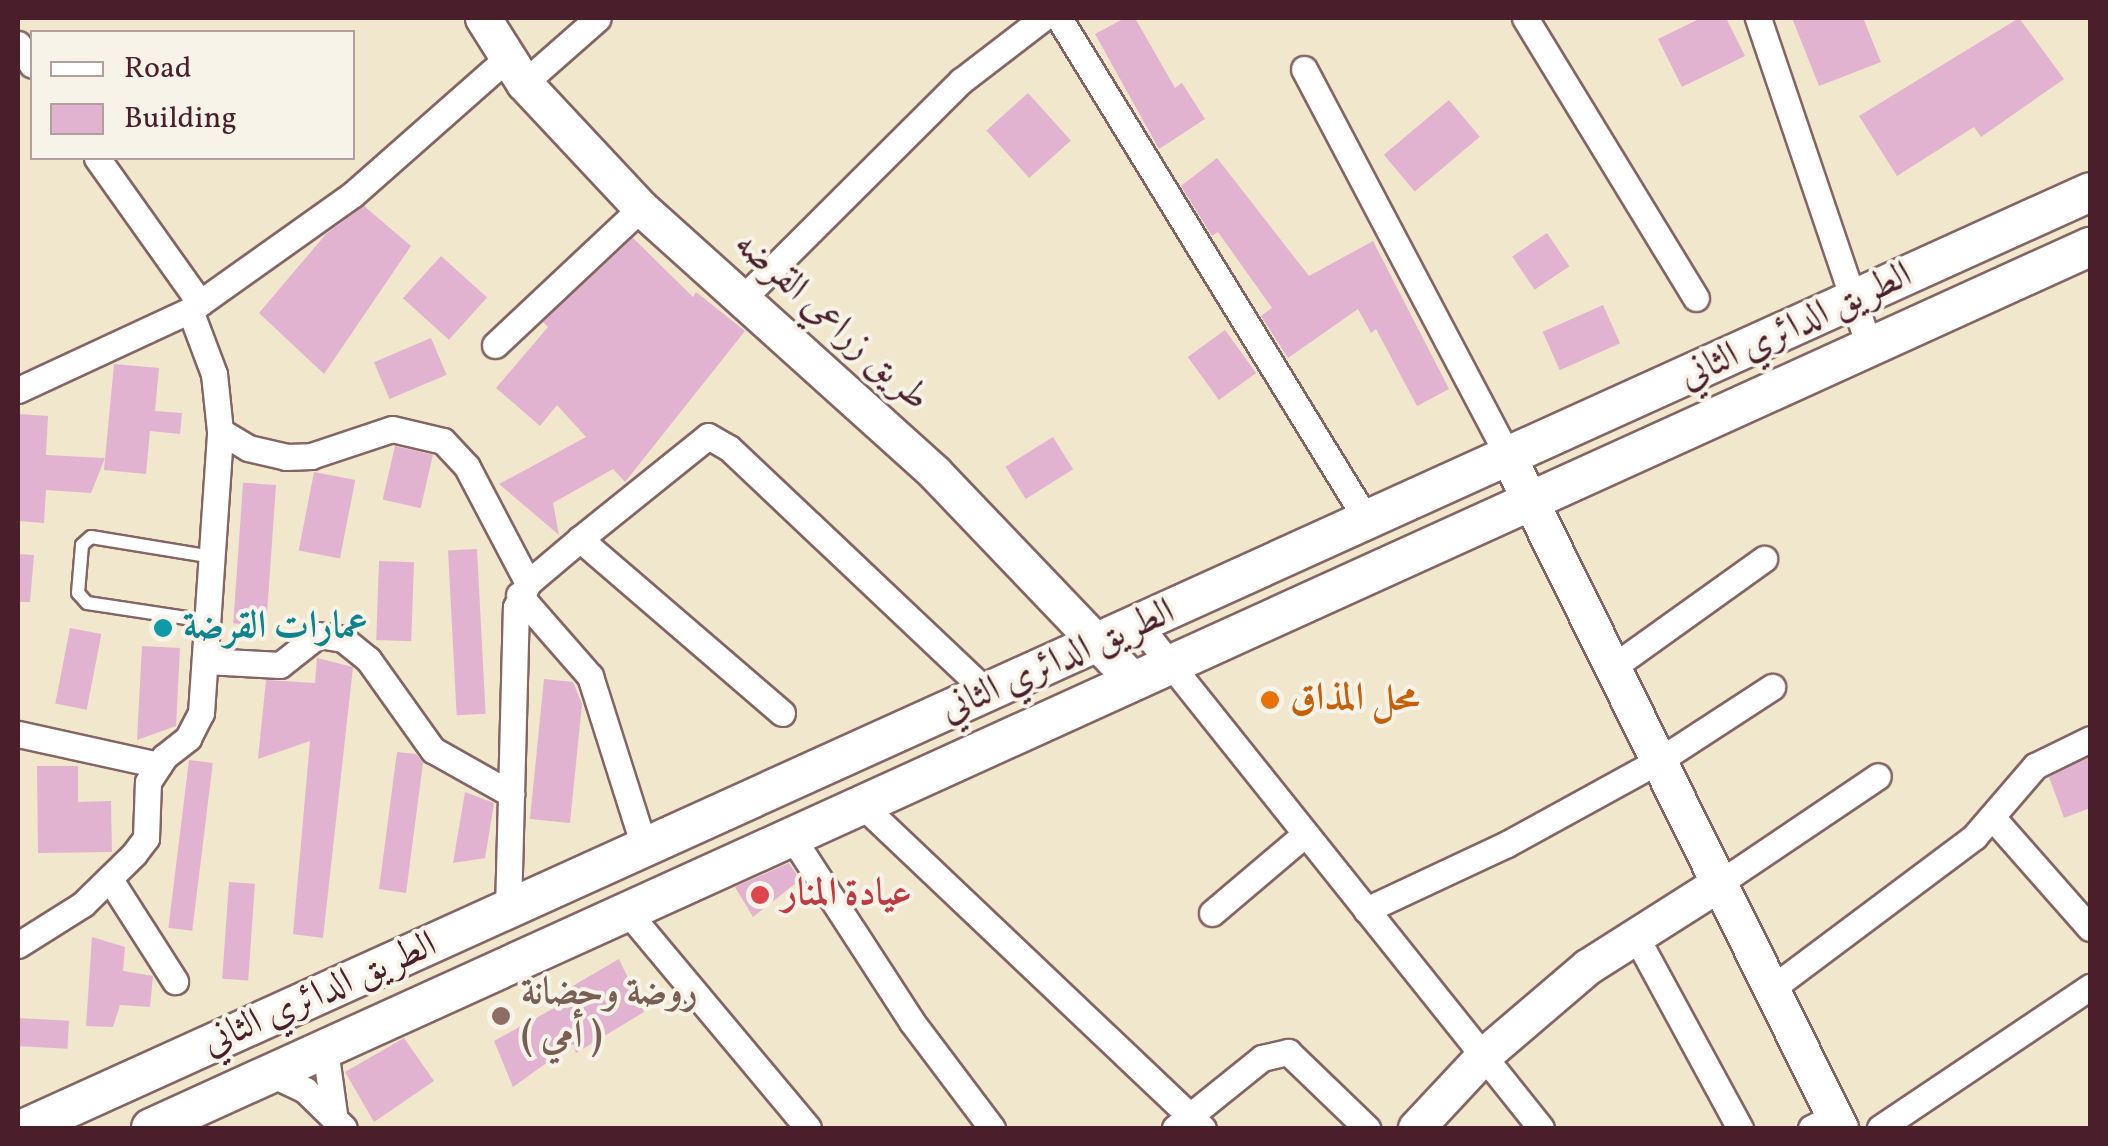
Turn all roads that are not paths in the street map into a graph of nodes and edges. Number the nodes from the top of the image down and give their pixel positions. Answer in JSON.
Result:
{"nodes":[{"id":1,"x":483,"y":18,"type":"edge"},
{"id":2,"x":598,"y":18,"type":"edge"},
{"id":3,"x":1042,"y":18,"type":"edge"},
{"id":4,"x":1058,"y":18,"type":"edge"},
{"id":5,"x":1758,"y":18,"type":"edge"},
{"id":6,"x":1529,"y":19,"type":"edge"},
{"id":7,"x":1304,"y":69,"type":"dead end"},
{"id":8,"x":515,"y":71,"type":"junction"},
{"id":9,"x":99,"y":160,"type":"edge"},
{"id":10,"x":2090,"y":192,"type":"edge"},
{"id":11,"x":641,"y":208,"type":"junction"},
{"id":12,"x":2090,"y":247,"type":"edge"},
{"id":13,"x":1696,"y":298,"type":"dead end"},
{"id":14,"x":742,"y":299,"type":"junction"},
{"id":15,"x":1851,"y":302,"type":"junction"},
{"id":16,"x":195,"y":307,"type":"junction"},
{"id":17,"x":495,"y":344,"type":"dead end"},
{"id":18,"x":1869,"y":346,"type":"junction"},
{"id":19,"x":18,"y":390,"type":"edge"},
{"id":20,"x":220,"y":430,"type":"junction"},
{"id":21,"x":1509,"y":458,"type":"junction"},
{"id":22,"x":1528,"y":499,"type":"junction"},
{"id":23,"x":1368,"y":522,"type":"junction"},
{"id":24,"x":580,"y":539,"type":"junction"},
{"id":25,"x":207,"y":556,"type":"junction"},
{"id":26,"x":1764,"y":559,"type":"dead end"},
{"id":27,"x":524,"y":589,"type":"junction"},
{"id":28,"x":206,"y":621,"type":"junction"},
{"id":29,"x":1140,"y":625,"type":"junction"},
{"id":30,"x":1100,"y":642,"type":"junction"},
{"id":31,"x":206,"y":661,"type":"junction"},
{"id":32,"x":1613,"y":668,"type":"junction"},
{"id":33,"x":1151,"y":673,"type":"junction"},
{"id":34,"x":1772,"y":687,"type":"dead end"},
{"id":35,"x":988,"y":693,"type":"junction"},
{"id":36,"x":782,"y":713,"type":"dead end"},
{"id":37,"x":18,"y":734,"type":"edge"},
{"id":38,"x":2090,"y":739,"type":"edge"},
{"id":39,"x":1660,"y":760,"type":"junction"},
{"id":40,"x":159,"y":765,"type":"junction"},
{"id":41,"x":1878,"y":776,"type":"dead end"},
{"id":42,"x":511,"y":794,"type":"junction"},
{"id":43,"x":859,"y":802,"type":"junction"},
{"id":44,"x":1992,"y":817,"type":"junction"},
{"id":45,"x":790,"y":834,"type":"junction"},
{"id":46,"x":1304,"y":834,"type":"junction"},
{"id":47,"x":645,"y":849,"type":"junction"},
{"id":48,"x":111,"y":881,"type":"junction"},
{"id":49,"x":1721,"y":882,"type":"junction"},
{"id":50,"x":625,"y":908,"type":"junction"},
{"id":51,"x":508,"y":910,"type":"junction"},
{"id":52,"x":1366,"y":910,"type":"junction"},
{"id":53,"x":1212,"y":913,"type":"dead end"},
{"id":54,"x":2090,"y":928,"type":"edge"},
{"id":55,"x":1636,"y":935,"type":"junction"},
{"id":56,"x":18,"y":945,"type":"edge"},
{"id":57,"x":175,"y":981,"type":"dead end"},
{"id":58,"x":2090,"y":987,"type":"edge"},
{"id":59,"x":1772,"y":989,"type":"junction"},
{"id":60,"x":324,"y":1049,"type":"junction"},
{"id":61,"x":1484,"y":1056,"type":"junction"},
{"id":62,"x":271,"y":1074,"type":"junction"},
{"id":63,"x":339,"y":1121,"type":"edge"},
{"id":64,"x":1190,"y":1124,"type":"edge"},
{"id":65,"x":799,"y":1125,"type":"edge"},
{"id":66,"x":1828,"y":1125,"type":"edge"},
{"id":67,"x":25,"y":1126,"type":"edge"},
{"id":68,"x":151,"y":1128,"type":"edge"},
{"id":69,"x":992,"y":1128,"type":"edge"},
{"id":70,"x":1367,"y":1128,"type":"edge"},
{"id":71,"x":1416,"y":1128,"type":"edge"},
{"id":72,"x":1541,"y":1128,"type":"edge"},
{"id":73,"x":1740,"y":1128,"type":"edge"},
{"id":74,"x":1880,"y":1128,"type":"edge"}],
"edges":[{"from":1,"to":8,"type":"street","name":"طريق زراعي القرضه"},
{"from":2,"to":8,"type":"street"},
{"from":3,"to":14,"type":"street"},
{"from":4,"to":23,"type":"street"},
{"from":5,"to":15,"type":"street"},
{"from":6,"to":13,"type":"street"},
{"from":7,"to":21,"type":"street"},
{"from":8,"to":11,"type":"street","name":"طريق زراعي القرضه"},
{"from":8,"to":16,"type":"street"},
{"from":9,"to":16,"type":"street"},
{"from":10,"to":15,"type":"main road","name":"الطريق الدائري الثاني"},
{"from":11,"to":14,"type":"street","name":"طريق زراعي القرضه"},
{"from":11,"to":17,"type":"street"},
{"from":12,"to":18,"type":"main road","name":"الطريق الدائري الثاني"},
{"from":14,"to":30,"type":"street","name":"طريق زراعي القرضه"},
{"from":15,"to":18,"type":"street"},
{"from":15,"to":21,"type":"main road","name":"الطريق الدائري الثاني"},
{"from":16,"to":19,"type":"street"},
{"from":16,"to":20,"type":"street"},
{"from":18,"to":22,"type":"main road","name":"الطريق الدائري الثاني"},
{"from":20,"to":25,"type":"street"},
{"from":20,"to":27,"type":"street"},
{"from":21,"to":22,"type":"street"},
{"from":21,"to":23,"type":"main road","name":"الطريق الدائري الثاني"},
{"from":22,"to":32,"type":"street"},
{"from":22,"to":33,"type":"main road","name":"الطريق الدائري الثاني"},
{"from":23,"to":29,"type":"main road","name":"الطريق الدائري الثاني"},
{"from":24,"to":27,"type":"street"},
{"from":24,"to":35,"type":"street"},
{"from":24,"to":36,"type":"street"},
{"from":25,"to":28,"type":"street"},
{"from":25,"to":28,"type":"lane"},
{"from":26,"to":32,"type":"street"},
{"from":27,"to":42,"type":"street"},
{"from":27,"to":47,"type":"street"},
{"from":28,"to":31,"type":"street"},
{"from":29,"to":30,"type":"main road","name":"الطريق الدائري الثاني"},
{"from":29,"to":33,"type":"street"},
{"from":30,"to":33,"type":"street","name":"طريق زراعي القرضه"},
{"from":30,"to":35,"type":"main road","name":"الطريق الدائري الثاني"},
{"from":31,"to":40,"type":"street"},
{"from":31,"to":42,"type":"street"},
{"from":32,"to":39,"type":"street"},
{"from":33,"to":43,"type":"main road","name":"الطريق الدائري الثاني"},
{"from":33,"to":46,"type":"street"},
{"from":34,"to":39,"type":"street"},
{"from":35,"to":47,"type":"main road","name":"الطريق الدائري الثاني"},
{"from":37,"to":40,"type":"street"},
{"from":38,"to":44,"type":"street"},
{"from":39,"to":49,"type":"street"},
{"from":39,"to":52,"type":"street"},
{"from":40,"to":48,"type":"street"},
{"from":41,"to":49,"type":"street"},
{"from":42,"to":51,"type":"street"},
{"from":43,"to":45,"type":"main road","name":"الطريق الدائري الثاني"},
{"from":43,"to":64,"type":"street"},
{"from":44,"to":54,"type":"street"},
{"from":44,"to":59,"type":"street"},
{"from":45,"to":50,"type":"main road","name":"الطريق الدائري الثاني"},
{"from":45,"to":69,"type":"street"},
{"from":46,"to":52,"type":"street"},
{"from":46,"to":53,"type":"street"},
{"from":47,"to":51,"type":"main road","name":"الطريق الدائري الثاني"},
{"from":48,"to":56,"type":"street"},
{"from":48,"to":57,"type":"street"},
{"from":49,"to":55,"type":"street"},
{"from":49,"to":59,"type":"street"},
{"from":50,"to":60,"type":"main road","name":"الطريق الدائري الثاني"},
{"from":50,"to":65,"type":"street"},
{"from":51,"to":67,"type":"main road","name":"الطريق الدائري الثاني"},
{"from":52,"to":61,"type":"street"},
{"from":55,"to":61,"type":"street"},
{"from":55,"to":73,"type":"street"},
{"from":58,"to":74,"type":"street"},
{"from":59,"to":66,"type":"street"},
{"from":60,"to":62,"type":"main road","name":"الطريق الدائري الثاني"},
{"from":60,"to":63,"type":"street"},
{"from":61,"to":71,"type":"street"},
{"from":61,"to":72,"type":"street"},
{"from":62,"to":63,"type":"street"},
{"from":62,"to":68,"type":"main road","name":"الطريق الدائري الثاني"},
{"from":64,"to":70,"type":"street"}]}
